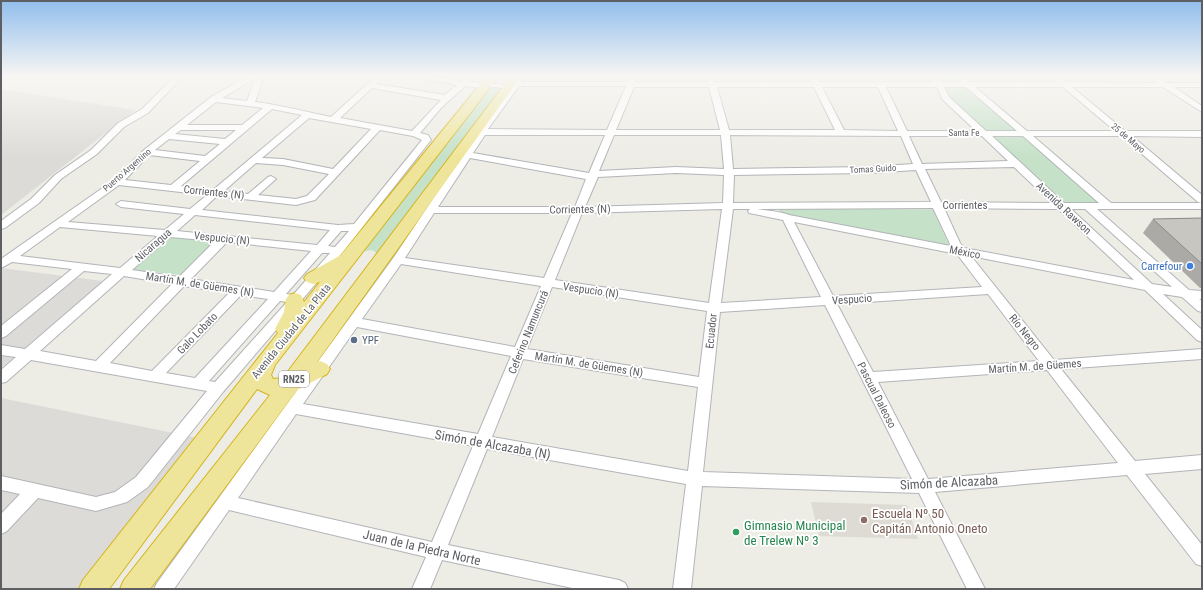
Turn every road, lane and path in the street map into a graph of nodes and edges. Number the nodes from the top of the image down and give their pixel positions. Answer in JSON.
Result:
{"nodes":[{"id":1,"x":152,"y":104,"type":"edge"},
{"id":2,"x":208,"y":104,"type":"edge"},
{"id":3,"x":254,"y":104,"type":"edge"},
{"id":4,"x":350,"y":104,"type":"edge"},
{"id":5,"x":441,"y":104,"type":"edge"},
{"id":6,"x":467,"y":104,"type":"edge"},
{"id":7,"x":497,"y":104,"type":"edge"},
{"id":8,"x":500,"y":104,"type":"edge"},
{"id":9,"x":623,"y":104,"type":"edge"},
{"id":10,"x":718,"y":104,"type":"edge"},
{"id":11,"x":827,"y":104,"type":"edge"},
{"id":12,"x":891,"y":104,"type":"edge"},
{"id":13,"x":952,"y":104,"type":"edge"},
{"id":14,"x":991,"y":104,"type":"edge"},
{"id":15,"x":1087,"y":104,"type":"edge"},
{"id":16,"x":1192,"y":104,"type":"edge"},
{"id":17,"x":270,"y":106,"type":"junction"},
{"id":18,"x":1202,"y":110,"type":"edge"},
{"id":19,"x":307,"y":115,"type":"junction"},
{"id":20,"x":334,"y":119,"type":"junction"},
{"id":21,"x":177,"y":127,"type":"junction"},
{"id":22,"x":378,"y":127,"type":"junction"},
{"id":23,"x":244,"y":128,"type":"junction"},
{"id":24,"x":482,"y":132,"type":"junction"},
{"id":25,"x":611,"y":132,"type":"junction"},
{"id":26,"x":726,"y":133,"type":"junction"},
{"id":27,"x":841,"y":133,"type":"junction"},
{"id":28,"x":904,"y":133,"type":"junction"},
{"id":29,"x":984,"y":133,"type":"junction"},
{"id":30,"x":1025,"y":133,"type":"junction"},
{"id":31,"x":414,"y":134,"type":"junction"},
{"id":32,"x":1123,"y":134,"type":"junction"},
{"id":33,"x":1202,"y":134,"type":"edge"},
{"id":34,"x":167,"y":136,"type":"junction"},
{"id":35,"x":228,"y":142,"type":"junction"},
{"id":36,"x":147,"y":152,"type":"junction"},
{"id":37,"x":468,"y":155,"type":"junction"},
{"id":38,"x":208,"y":159,"type":"junction"},
{"id":39,"x":254,"y":160,"type":"junction"},
{"id":40,"x":1016,"y":164,"type":"junction"},
{"id":41,"x":449,"y":166,"type":"junction"},
{"id":42,"x":920,"y":167,"type":"junction"},
{"id":43,"x":335,"y":172,"type":"junction"},
{"id":44,"x":729,"y":172,"type":"junction"},
{"id":45,"x":593,"y":175,"type":"junction"},
{"id":46,"x":271,"y":178,"type":"dead end"},
{"id":47,"x":117,"y":182,"type":"junction"},
{"id":48,"x":173,"y":188,"type":"junction"},
{"id":49,"x":216,"y":192,"type":"junction"},
{"id":50,"x":251,"y":196,"type":"junction"},
{"id":51,"x":441,"y":196,"type":"junction"},
{"id":52,"x":1202,"y":200,"type":"edge"},
{"id":53,"x":121,"y":204,"type":"dead end"},
{"id":54,"x":728,"y":205,"type":"junction"},
{"id":55,"x":778,"y":205,"type":"junction"},
{"id":56,"x":938,"y":205,"type":"junction"},
{"id":57,"x":1061,"y":206,"type":"junction"},
{"id":58,"x":1088,"y":206,"type":"junction"},
{"id":59,"x":1109,"y":206,"type":"junction"},
{"id":60,"x":1202,"y":206,"type":"edge"},
{"id":61,"x":431,"y":210,"type":"junction"},
{"id":62,"x":578,"y":210,"type":"junction"},
{"id":63,"x":194,"y":211,"type":"junction"},
{"id":64,"x":787,"y":218,"type":"junction"},
{"id":65,"x":58,"y":224,"type":"junction"},
{"id":66,"x":1,"y":226,"type":"edge"},
{"id":67,"x":338,"y":228,"type":"junction"},
{"id":68,"x":357,"y":228,"type":"junction"},
{"id":69,"x":168,"y":233,"type":"junction"},
{"id":70,"x":224,"y":238,"type":"junction"},
{"id":71,"x":320,"y":249,"type":"junction"},
{"id":72,"x":961,"y":252,"type":"junction"},
{"id":73,"x":344,"y":254,"type":"junction"},
{"id":74,"x":5,"y":261,"type":"edge"},
{"id":75,"x":388,"y":262,"type":"junction"},
{"id":76,"x":82,"y":267,"type":"junction"},
{"id":77,"x":122,"y":272,"type":"junction"},
{"id":78,"x":314,"y":278,"type":"joint"},
{"id":79,"x":183,"y":281,"type":"junction"},
{"id":80,"x":547,"y":284,"type":"junction"},
{"id":81,"x":378,"y":287,"type":"joint"},
{"id":82,"x":1148,"y":287,"type":"junction"},
{"id":83,"x":240,"y":290,"type":"junction"},
{"id":84,"x":991,"y":290,"type":"junction"},
{"id":85,"x":1187,"y":294,"type":"junction"},
{"id":86,"x":1202,"y":295,"type":"edge"},
{"id":87,"x":286,"y":298,"type":"junction"},
{"id":88,"x":830,"y":300,"type":"junction"},
{"id":89,"x":714,"y":308,"type":"junction"},
{"id":90,"x":1202,"y":308,"type":"edge"},
{"id":91,"x":354,"y":322,"type":"junction"},
{"id":92,"x":1,"y":333,"type":"edge"},
{"id":93,"x":1202,"y":337,"type":"edge"},
{"id":94,"x":1,"y":350,"type":"edge"},
{"id":95,"x":519,"y":353,"type":"junction"},
{"id":96,"x":28,"y":354,"type":"junction"},
{"id":97,"x":1202,"y":354,"type":"edge"},
{"id":98,"x":266,"y":362,"type":"junction"},
{"id":99,"x":1051,"y":365,"type":"junction"},
{"id":100,"x":99,"y":366,"type":"junction"},
{"id":101,"x":320,"y":369,"type":"junction"},
{"id":102,"x":154,"y":377,"type":"junction"},
{"id":103,"x":1,"y":378,"type":"edge"},
{"id":104,"x":868,"y":378,"type":"junction"},
{"id":105,"x":291,"y":383,"type":"junction"},
{"id":106,"x":706,"y":383,"type":"junction"},
{"id":107,"x":198,"y":384,"type":"junction"},
{"id":108,"x":218,"y":388,"type":"junction"},
{"id":109,"x":292,"y":408,"type":"junction"},
{"id":110,"x":482,"y":442,"type":"junction"},
{"id":111,"x":1202,"y":462,"type":"edge"},
{"id":112,"x":1131,"y":468,"type":"junction"},
{"id":113,"x":695,"y":479,"type":"junction"},
{"id":114,"x":1,"y":483,"type":"edge"},
{"id":115,"x":923,"y":486,"type":"junction"},
{"id":116,"x":35,"y":490,"type":"junction"},
{"id":117,"x":225,"y":502,"type":"junction"},
{"id":118,"x":1,"y":526,"type":"edge"},
{"id":119,"x":437,"y":551,"type":"junction"},
{"id":120,"x":1202,"y":558,"type":"edge"},
{"id":121,"x":92,"y":589,"type":"edge"},
{"id":122,"x":133,"y":589,"type":"edge"},
{"id":123,"x":163,"y":589,"type":"edge"},
{"id":124,"x":421,"y":589,"type":"edge"},
{"id":125,"x":619,"y":589,"type":"edge"},
{"id":126,"x":682,"y":589,"type":"edge"},
{"id":127,"x":976,"y":589,"type":"edge"}],
"edges":[{"from":1,"to":66,"type":"street"},
{"from":2,"to":21,"type":"street","name":"Puerto Argentino"},
{"from":3,"to":17,"type":"street"},
{"from":4,"to":20,"type":"street"},
{"from":5,"to":31,"type":"street"},
{"from":6,"to":73,"type":"highway","name":"Avenida Ciudad de La Plata","number":"RN25"},
{"from":7,"to":41,"type":"highway","number":"RN25"},
{"from":8,"to":24,"type":"street"},
{"from":9,"to":25,"type":"street","name":"Ceferino Namuncurá"},
{"from":10,"to":26,"type":"street","name":"Ecuador"},
{"from":11,"to":27,"type":"street"},
{"from":12,"to":28,"type":"street","name":"Río Negro"},
{"from":13,"to":29,"type":"street","name":"Avenida Rawson"},
{"from":14,"to":30,"type":"street"},
{"from":15,"to":32,"type":"street","name":"25 de Mayo"},
{"from":16,"to":18,"type":"street"},
{"from":17,"to":19,"type":"street"},
{"from":17,"to":23,"type":"street"},
{"from":19,"to":20,"type":"street"},
{"from":19,"to":39,"type":"street","name":"Nicaragua"},
{"from":20,"to":22,"type":"street"},
{"from":21,"to":23,"type":"street"},
{"from":21,"to":34,"type":"street","name":"Puerto Argentino"},
{"from":22,"to":31,"type":"street"},
{"from":22,"to":43,"type":"street"},
{"from":23,"to":35,"type":"street"},
{"from":24,"to":25,"type":"street","name":"Santa Fe"},
{"from":24,"to":37,"type":"street"},
{"from":25,"to":26,"type":"street","name":"Santa Fe"},
{"from":25,"to":45,"type":"street","name":"Ceferino Namuncurá"},
{"from":26,"to":27,"type":"street","name":"Santa Fe"},
{"from":26,"to":44,"type":"street","name":"Ecuador"},
{"from":27,"to":28,"type":"street","name":"Santa Fe"},
{"from":28,"to":29,"type":"street","name":"Santa Fe"},
{"from":28,"to":42,"type":"street","name":"Río Negro"},
{"from":29,"to":30,"type":"street","name":"Santa Fe"},
{"from":29,"to":40,"type":"street","name":"Avenida Rawson"},
{"from":30,"to":32,"type":"street","name":"Santa Fe"},
{"from":30,"to":59,"type":"street"},
{"from":31,"to":68,"type":"street","name":"Avenida Ciudad de La Plata"},
{"from":32,"to":33,"type":"street","name":"Santa Fe"},
{"from":32,"to":52,"type":"street","name":"25 de Mayo"},
{"from":34,"to":35,"type":"street"},
{"from":34,"to":36,"type":"street","name":"Puerto Argentino"},
{"from":35,"to":38,"type":"street"},
{"from":36,"to":38,"type":"street"},
{"from":36,"to":47,"type":"street","name":"Puerto Argentino"},
{"from":37,"to":45,"type":"street","name":"Tomas Guido"},
{"from":37,"to":51,"type":"street"},
{"from":38,"to":48,"type":"street"},
{"from":39,"to":43,"type":"street"},
{"from":39,"to":49,"type":"street","name":"Nicaragua"},
{"from":40,"to":42,"type":"street","name":"Tomas Guido"},
{"from":40,"to":57,"type":"street","name":"Avenida Rawson"},
{"from":41,"to":51,"type":"highway"},
{"from":41,"to":75,"type":"highway","number":"RN25"},
{"from":42,"to":44,"type":"street","name":"Tomas Guido"},
{"from":42,"to":56,"type":"street","name":"Río Negro"},
{"from":43,"to":50,"type":"street","name":"Corrientes (N)"},
{"from":44,"to":45,"type":"street","name":"Tomas Guido"},
{"from":44,"to":54,"type":"street","name":"Ecuador"},
{"from":45,"to":62,"type":"street","name":"Ceferino Namuncurá"},
{"from":46,"to":50,"type":"street"},
{"from":47,"to":48,"type":"street","name":"Corrientes (N)"},
{"from":47,"to":65,"type":"street","name":"Puerto Argentino"},
{"from":48,"to":49,"type":"street","name":"Corrientes (N)"},
{"from":49,"to":50,"type":"street","name":"Corrientes (N)"},
{"from":49,"to":63,"type":"street","name":"Nicaragua"},
{"from":51,"to":61,"type":"street"},
{"from":53,"to":63,"type":"street"},
{"from":54,"to":55,"type":"street","name":"Corrientes"},
{"from":54,"to":62,"type":"street","name":"Corrientes (N)"},
{"from":54,"to":64,"type":"street","name":"México"},
{"from":54,"to":89,"type":"street","name":"Ecuador"},
{"from":55,"to":56,"type":"street","name":"Corrientes"},
{"from":55,"to":64,"type":"street","name":"Pascual Daleoso"},
{"from":56,"to":57,"type":"street","name":"Corrientes"},
{"from":56,"to":72,"type":"street","name":"Río Negro"},
{"from":57,"to":58,"type":"street","name":"Corrientes"},
{"from":57,"to":82,"type":"street","name":"Avenida Rawson"},
{"from":58,"to":59,"type":"street","name":"Corrientes"},
{"from":58,"to":85,"type":"street","name":"Avenida Rawson"},
{"from":59,"to":60,"type":"street","name":"Corrientes"},
{"from":61,"to":62,"type":"street","name":"Corrientes (N)"},
{"from":61,"to":75,"type":"street"},
{"from":62,"to":80,"type":"street","name":"Ceferino Namuncurá"},
{"from":63,"to":67,"type":"street"},
{"from":63,"to":69,"type":"street","name":"Nicaragua"},
{"from":64,"to":72,"type":"street","name":"México"},
{"from":64,"to":88,"type":"street","name":"Pascual Daleoso"},
{"from":65,"to":69,"type":"street","name":"Vespucio (N)"},
{"from":65,"to":74,"type":"street","name":"Puerto Argentino"},
{"from":67,"to":68,"type":"street"},
{"from":67,"to":71,"type":"street","name":"Avenida Ciudad de La Plata"},
{"from":68,"to":73,"type":"street","name":"Avenida Ciudad de La Plata"},
{"from":69,"to":70,"type":"street","name":"Vespucio (N)"},
{"from":69,"to":77,"type":"street","name":"Nicaragua"},
{"from":70,"to":71,"type":"street","name":"Vespucio (N)"},
{"from":70,"to":79,"type":"street"},
{"from":71,"to":73,"type":"street","name":"Vespucio (N)"},
{"from":71,"to":87,"type":"street","name":"Avenida Ciudad de La Plata"},
{"from":72,"to":82,"type":"street","name":"México"},
{"from":72,"to":84,"type":"street","name":"Río Negro"},
{"from":73,"to":75,"type":"highway"},
{"from":73,"to":78,"type":"highway"},
{"from":73,"to":98,"type":"highway","name":"Avenida Ciudad de La Plata","number":"RN25"},
{"from":74,"to":76,"type":"street","name":"Martín M. de Güemes (N)"},
{"from":75,"to":80,"type":"street","name":"Vespucio (N)"},
{"from":75,"to":81,"type":"highway"},
{"from":75,"to":105,"type":"highway","number":"RN25"},
{"from":76,"to":77,"type":"street","name":"Martín M. de Güemes (N)"},
{"from":76,"to":92,"type":"street"},
{"from":77,"to":79,"type":"street","name":"Martín M. de Güemes (N)"},
{"from":77,"to":96,"type":"street","name":"Nicaragua"},
{"from":78,"to":87,"type":"street","name":"Avenida Ciudad de La Plata"},
{"from":79,"to":83,"type":"street","name":"Martín M. de Güemes (N)"},
{"from":79,"to":100,"type":"street"},
{"from":80,"to":89,"type":"street","name":"Vespucio (N)"},
{"from":80,"to":95,"type":"street","name":"Ceferino Namuncurá"},
{"from":81,"to":91,"type":"street"},
{"from":82,"to":85,"type":"street","name":"México"},
{"from":82,"to":93,"type":"street","name":"Avenida Rawson"},
{"from":83,"to":87,"type":"street","name":"Martín M. de Güemes (N)"},
{"from":83,"to":102,"type":"street","name":"Galo Lobato"},
{"from":84,"to":88,"type":"street","name":"Vespucio"},
{"from":84,"to":99,"type":"street","name":"Río Negro"},
{"from":85,"to":86,"type":"street","name":"México"},
{"from":85,"to":90,"type":"street","name":"Avenida Rawson"},
{"from":87,"to":98,"type":"highway"},
{"from":87,"to":107,"type":"street","name":"Avenida Ciudad de La Plata"},
{"from":87,"to":108,"type":"street","name":"Avenida Ciudad de La Plata"},
{"from":88,"to":89,"type":"street","name":"Vespucio"},
{"from":88,"to":104,"type":"street","name":"Pascual Daleoso"},
{"from":89,"to":106,"type":"street","name":"Ecuador"},
{"from":91,"to":95,"type":"street","name":"Martín M. de Güemes (N)"},
{"from":91,"to":101,"type":"street"},
{"from":94,"to":96,"type":"street"},
{"from":95,"to":106,"type":"street","name":"Martín M. de Güemes (N)"},
{"from":95,"to":110,"type":"street","name":"Ceferino Namuncurá"},
{"from":96,"to":100,"type":"street"},
{"from":96,"to":103,"type":"street","name":"Nicaragua"},
{"from":97,"to":99,"type":"street","name":"Martín M. de Güemes"},
{"from":98,"to":105,"type":"highway"},
{"from":98,"to":121,"type":"highway","name":"Avenida Ciudad de La Plata","number":"RN25"},
{"from":99,"to":104,"type":"street","name":"Martín M. de Güemes"},
{"from":99,"to":112,"type":"street","name":"Río Negro"},
{"from":100,"to":102,"type":"street"},
{"from":101,"to":105,"type":"highway"},
{"from":101,"to":109,"type":"street"},
{"from":102,"to":107,"type":"street"},
{"from":104,"to":115,"type":"street","name":"Pascual Daleoso"},
{"from":105,"to":122,"type":"highway","number":"RN25"},
{"from":106,"to":113,"type":"street","name":"Ecuador"},
{"from":107,"to":108,"type":"street"},
{"from":108,"to":116,"type":"street","name":"Avenida Ciudad de La Plata"},
{"from":109,"to":110,"type":"street","name":"Simón de Alcazaba (N)"},
{"from":109,"to":117,"type":"street"},
{"from":110,"to":113,"type":"street","name":"Simón de Alcazaba (N)"},
{"from":110,"to":119,"type":"street","name":"Ceferino Namuncurá"},
{"from":111,"to":112,"type":"street","name":"Simón de Alcazaba"},
{"from":112,"to":115,"type":"street","name":"Simón de Alcazaba"},
{"from":112,"to":120,"type":"street","name":"Río Negro"},
{"from":113,"to":115,"type":"street","name":"Simón de Alcazaba"},
{"from":113,"to":126,"type":"street","name":"Ecuador"},
{"from":114,"to":116,"type":"street"},
{"from":115,"to":127,"type":"street","name":"Pascual Daleoso"},
{"from":116,"to":118,"type":"street"},
{"from":117,"to":119,"type":"street","name":"Juan de la Piedra Norte"},
{"from":117,"to":123,"type":"street"},
{"from":119,"to":124,"type":"street","name":"Ceferino Namuncurá"},
{"from":119,"to":125,"type":"street","name":"Juan de la Piedra Norte"}]}
